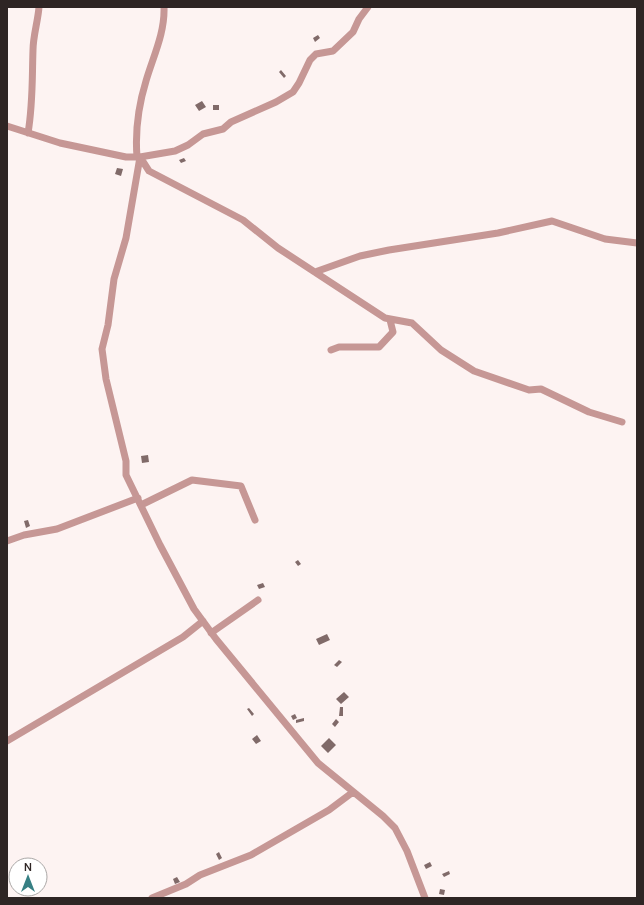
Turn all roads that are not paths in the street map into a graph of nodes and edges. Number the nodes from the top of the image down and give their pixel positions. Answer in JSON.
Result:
{"nodes":[{"id":1,"x":39,"y":7,"type":"edge"},
{"id":2,"x":164,"y":7,"type":"edge"},
{"id":3,"x":368,"y":7,"type":"edge"},
{"id":4,"x":7,"y":126,"type":"edge"},
{"id":5,"x":28,"y":133,"type":"junction"},
{"id":6,"x":138,"y":157,"type":"junction"},
{"id":7,"x":637,"y":243,"type":"edge"},
{"id":8,"x":315,"y":272,"type":"junction"},
{"id":9,"x":390,"y":320,"type":"junction"},
{"id":10,"x":331,"y":350,"type":"dead end"},
{"id":11,"x":622,"y":422,"type":"dead end"},
{"id":12,"x":138,"y":498,"type":"junction"},
{"id":13,"x":142,"y":505,"type":"junction"},
{"id":14,"x":255,"y":520,"type":"dead end"},
{"id":15,"x":7,"y":541,"type":"edge"},
{"id":16,"x":258,"y":600,"type":"dead end"},
{"id":17,"x":203,"y":621,"type":"junction"},
{"id":18,"x":211,"y":632,"type":"junction"},
{"id":19,"x":7,"y":741,"type":"edge"},
{"id":20,"x":353,"y":792,"type":"junction"},
{"id":21,"x":152,"y":898,"type":"edge"},
{"id":22,"x":425,"y":898,"type":"edge"}],
"edges":[{"from":1,"to":5,"type":"street"},
{"from":2,"to":6,"type":"street"},
{"from":3,"to":6,"type":"street"},
{"from":4,"to":5,"type":"street"},
{"from":5,"to":6,"type":"street"},
{"from":6,"to":8,"type":"street"},
{"from":6,"to":12,"type":"street"},
{"from":7,"to":8,"type":"street"},
{"from":8,"to":9,"type":"street"},
{"from":9,"to":10,"type":"street"},
{"from":9,"to":11,"type":"street"},
{"from":12,"to":13,"type":"street"},
{"from":12,"to":15,"type":"street"},
{"from":13,"to":14,"type":"street"},
{"from":13,"to":17,"type":"street"},
{"from":16,"to":18,"type":"street"},
{"from":17,"to":18,"type":"street"},
{"from":17,"to":19,"type":"street"},
{"from":18,"to":20,"type":"street"},
{"from":20,"to":21,"type":"street"},
{"from":20,"to":22,"type":"street"}]}
